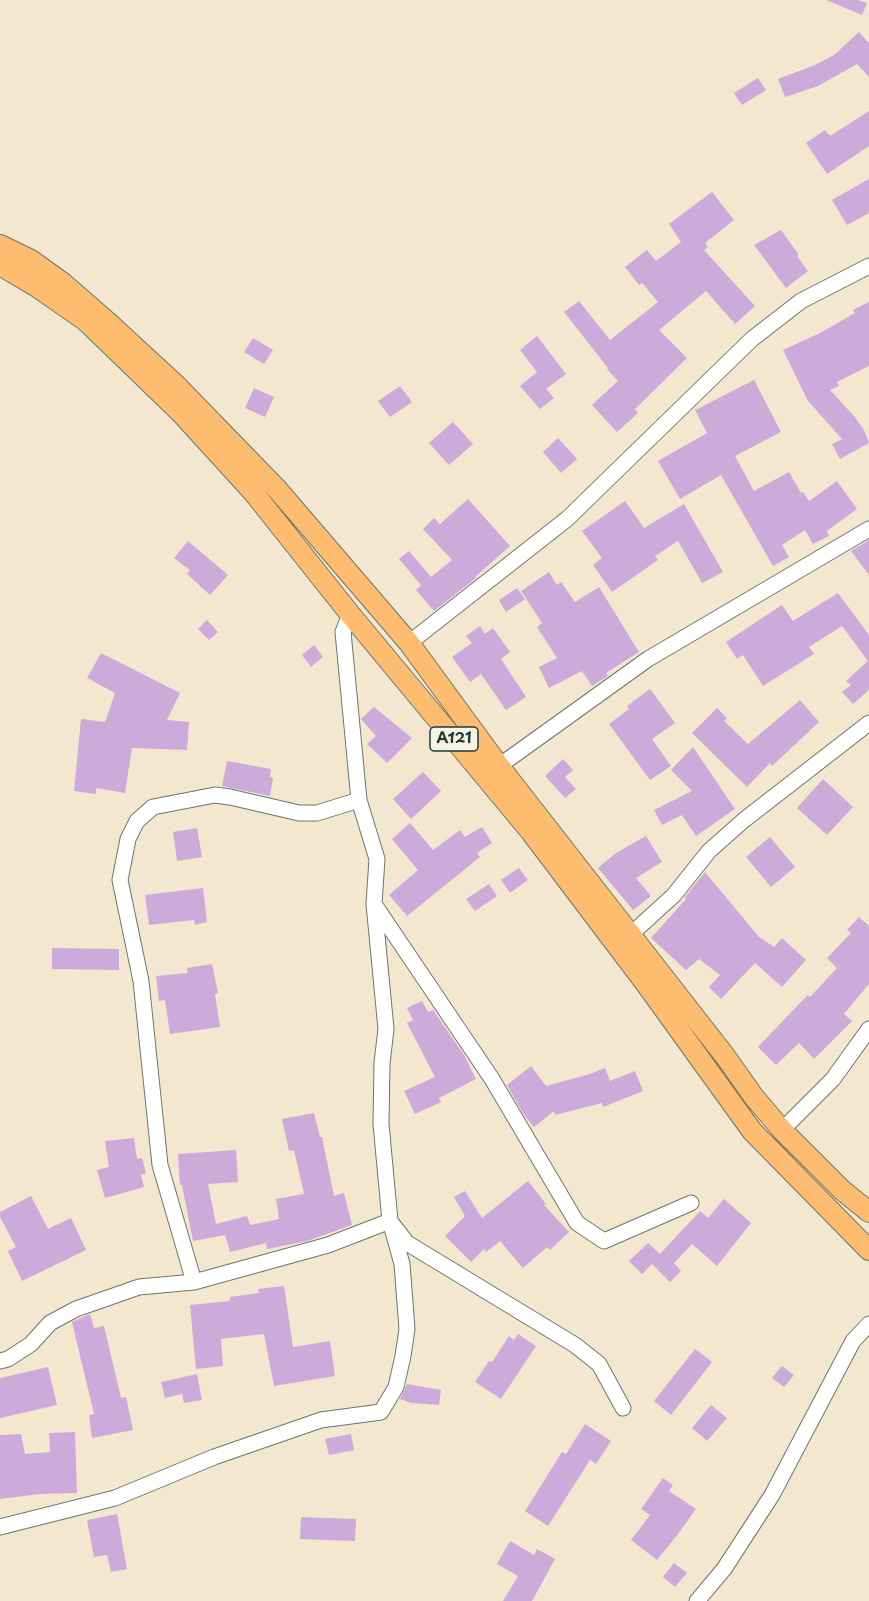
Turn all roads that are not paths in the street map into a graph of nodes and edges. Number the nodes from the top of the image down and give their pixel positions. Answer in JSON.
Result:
{"nodes":[{"id":1,"x":0,"y":244,"type":"edge"},
{"id":2,"x":0,"y":265,"type":"edge"},
{"id":3,"x":869,"y":266,"type":"edge"},
{"id":4,"x":869,"y":529,"type":"edge"},
{"id":5,"x":350,"y":614,"type":"junction"},
{"id":6,"x":409,"y":643,"type":"junction"},
{"id":7,"x":869,"y":723,"type":"edge"},
{"id":8,"x":499,"y":766,"type":"junction"},
{"id":9,"x":359,"y":800,"type":"junction"},
{"id":10,"x":374,"y":904,"type":"junction"},
{"id":11,"x":629,"y":936,"type":"junction"},
{"id":12,"x":869,"y":1029,"type":"edge"},
{"id":13,"x":782,"y":1130,"type":"junction"},
{"id":14,"x":691,"y":1203,"type":"dead end"},
{"id":15,"x":869,"y":1212,"type":"edge"},
{"id":16,"x":390,"y":1221,"type":"junction"},
{"id":17,"x":869,"y":1250,"type":"edge"},
{"id":18,"x":194,"y":1282,"type":"junction"},
{"id":19,"x":869,"y":1324,"type":"edge"},
{"id":20,"x":0,"y":1360,"type":"edge"},
{"id":21,"x":623,"y":1408,"type":"dead end"},
{"id":22,"x":0,"y":1527,"type":"edge"},
{"id":23,"x":697,"y":1601,"type":"edge"}],
"edges":[{"from":1,"to":6,"type":"main road","number":"A121"},
{"from":2,"to":5,"type":"main road","number":"A121"},
{"from":3,"to":6,"type":"street"},
{"from":4,"to":8,"type":"street"},
{"from":5,"to":9,"type":"street"},
{"from":5,"to":17,"type":"main road","number":"A121"},
{"from":6,"to":8,"type":"main road","number":"A121"},
{"from":7,"to":11,"type":"street"},
{"from":8,"to":11,"type":"main road","number":"A121"},
{"from":9,"to":10,"type":"street"},
{"from":9,"to":18,"type":"street"},
{"from":10,"to":14,"type":"street"},
{"from":10,"to":16,"type":"street"},
{"from":11,"to":13,"type":"main road","number":"A121"},
{"from":12,"to":13,"type":"street"},
{"from":13,"to":15,"type":"main road","number":"A121"},
{"from":16,"to":18,"type":"street"},
{"from":16,"to":21,"type":"street"},
{"from":16,"to":22,"type":"street"},
{"from":18,"to":20,"type":"street"},
{"from":19,"to":23,"type":"street"}]}
